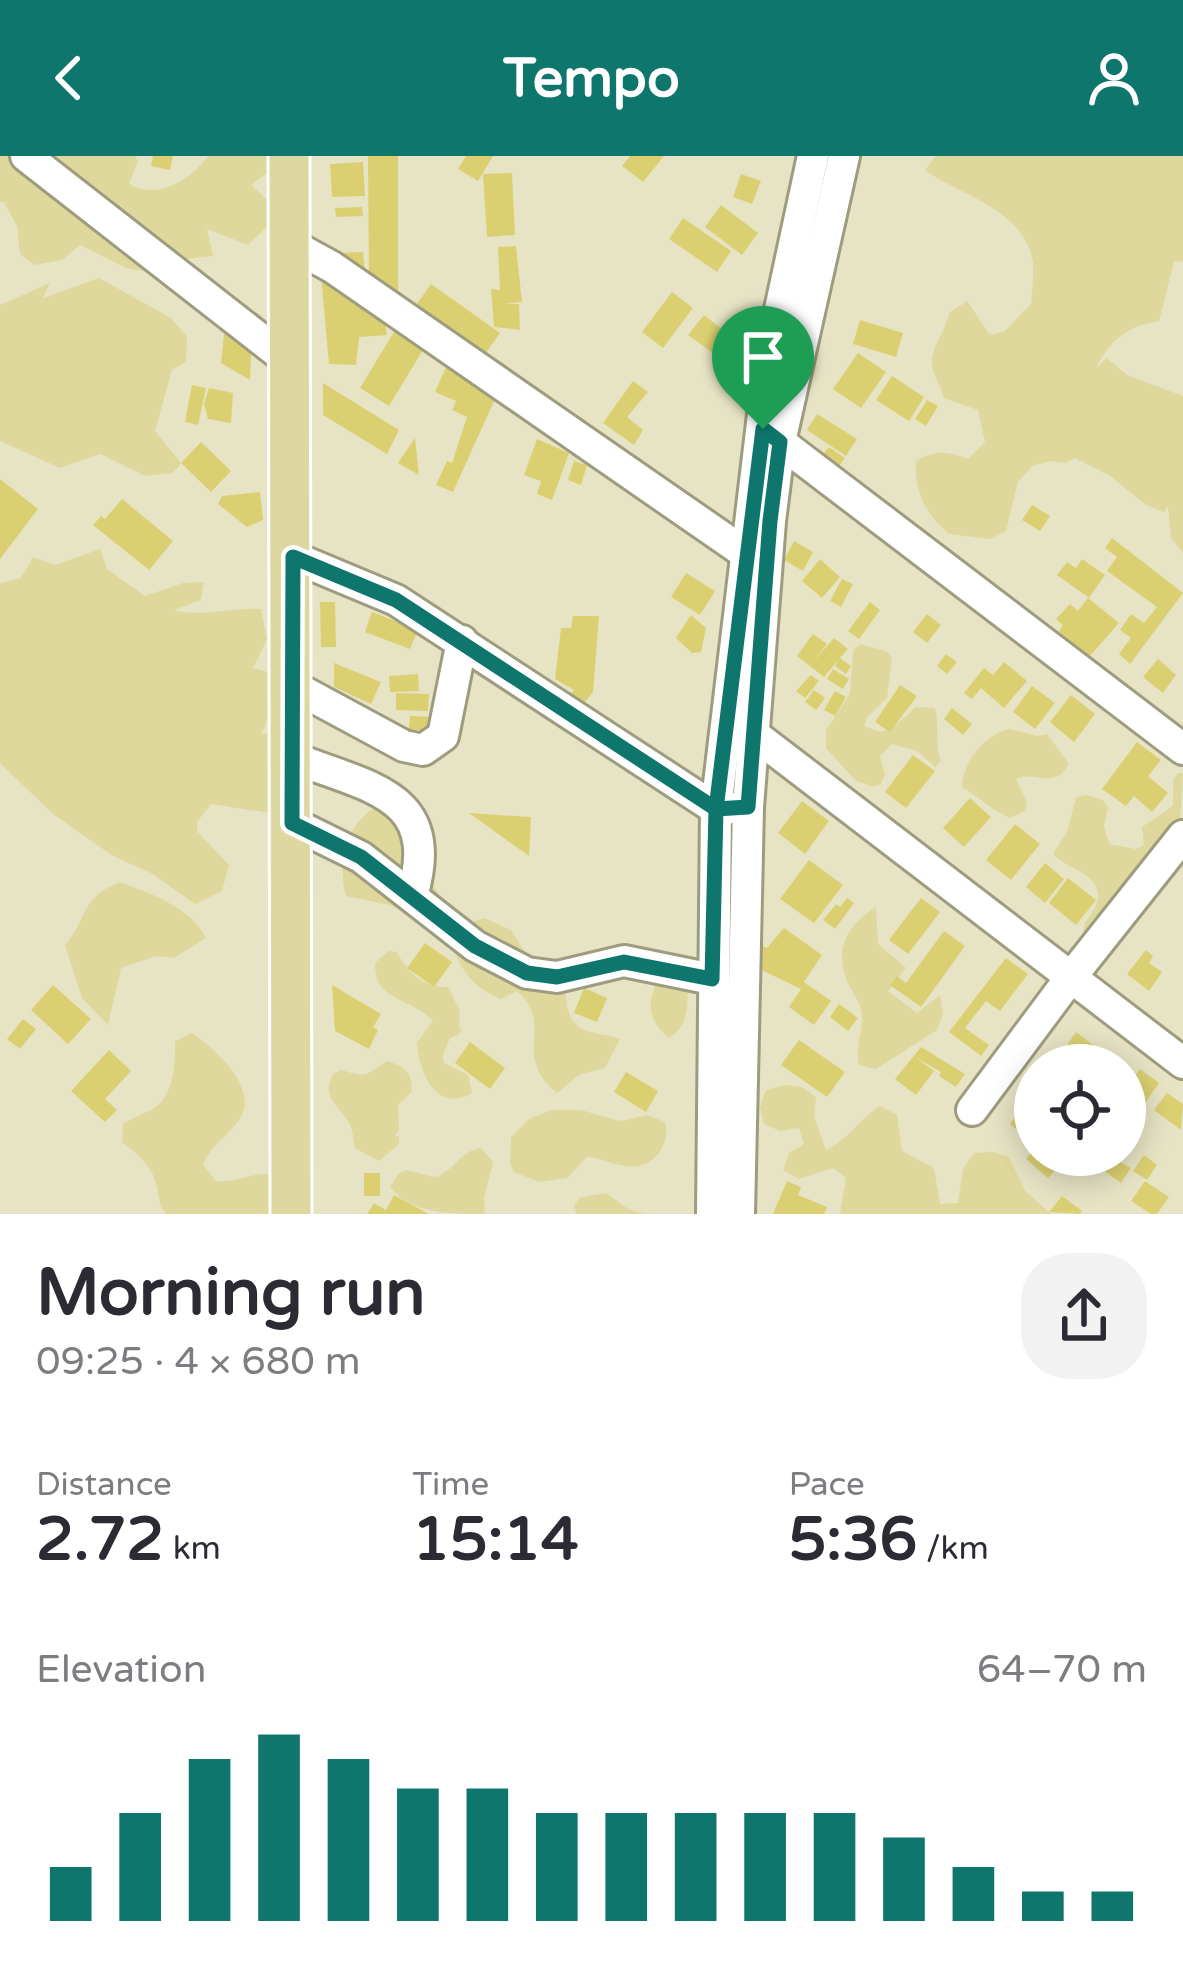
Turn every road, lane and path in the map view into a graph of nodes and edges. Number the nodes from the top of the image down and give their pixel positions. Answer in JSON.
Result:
{"nodes":[{"id":1,"x":26,"y":156,"type":"edge"},
{"id":2,"x":289,"y":156,"type":"edge"},
{"id":3,"x":813,"y":156,"type":"edge"},
{"id":4,"x":844,"y":156,"type":"edge"},
{"id":5,"x":290,"y":244,"type":"junction"},
{"id":6,"x":290,"y":362,"type":"junction"},
{"id":7,"x":771,"y":436,"type":"junction"},
{"id":8,"x":745,"y":553,"type":"junction"},
{"id":9,"x":293,"y":557,"type":"junction"},
{"id":10,"x":462,"y":641,"type":"junction"},
{"id":11,"x":292,"y":685,"type":"junction"},
{"id":12,"x":740,"y":724,"type":"junction"},
{"id":13,"x":1183,"y":749,"type":"edge"},
{"id":14,"x":291,"y":757,"type":"junction"},
{"id":15,"x":748,"y":807,"type":"junction"},
{"id":16,"x":716,"y":809,"type":"junction"},
{"id":17,"x":292,"y":823,"type":"junction"},
{"id":18,"x":1183,"y":836,"type":"edge"},
{"id":19,"x":412,"y":896,"type":"junction"},
{"id":20,"x":1071,"y":976,"type":"junction"},
{"id":21,"x":712,"y":979,"type":"junction"},
{"id":22,"x":1183,"y":1064,"type":"edge"},
{"id":23,"x":972,"y":1110,"type":"dead end"},
{"id":24,"x":291,"y":1214,"type":"edge"},
{"id":25,"x":712,"y":1214,"type":"edge"},
{"id":26,"x":739,"y":1214,"type":"edge"}],
"edges":[{"from":1,"to":6,"type":"street"},
{"from":2,"to":5,"type":"main road"},
{"from":3,"to":7,"type":"street"},
{"from":4,"to":7,"type":"street"},
{"from":5,"to":6,"type":"main road"},
{"from":5,"to":8,"type":"street"},
{"from":6,"to":9,"type":"main road"},
{"from":7,"to":8,"type":"street"},
{"from":7,"to":12,"type":"street"},
{"from":7,"to":13,"type":"street"},
{"from":8,"to":12,"type":"street"},
{"from":9,"to":10,"type":"street"},
{"from":9,"to":11,"type":"main road"},
{"from":10,"to":11,"type":"street"},
{"from":10,"to":16,"type":"street"},
{"from":11,"to":14,"type":"main road"},
{"from":12,"to":15,"type":"street"},
{"from":12,"to":16,"type":"street"},
{"from":12,"to":20,"type":"street"},
{"from":14,"to":17,"type":"main road"},
{"from":14,"to":19,"type":"street"},
{"from":15,"to":16,"type":"street"},
{"from":15,"to":26,"type":"street"},
{"from":16,"to":21,"type":"street"},
{"from":17,"to":19,"type":"street"},
{"from":17,"to":24,"type":"main road"},
{"from":18,"to":20,"type":"street"},
{"from":19,"to":21,"type":"street"},
{"from":20,"to":22,"type":"street"},
{"from":20,"to":23,"type":"street"},
{"from":21,"to":25,"type":"street"}]}
